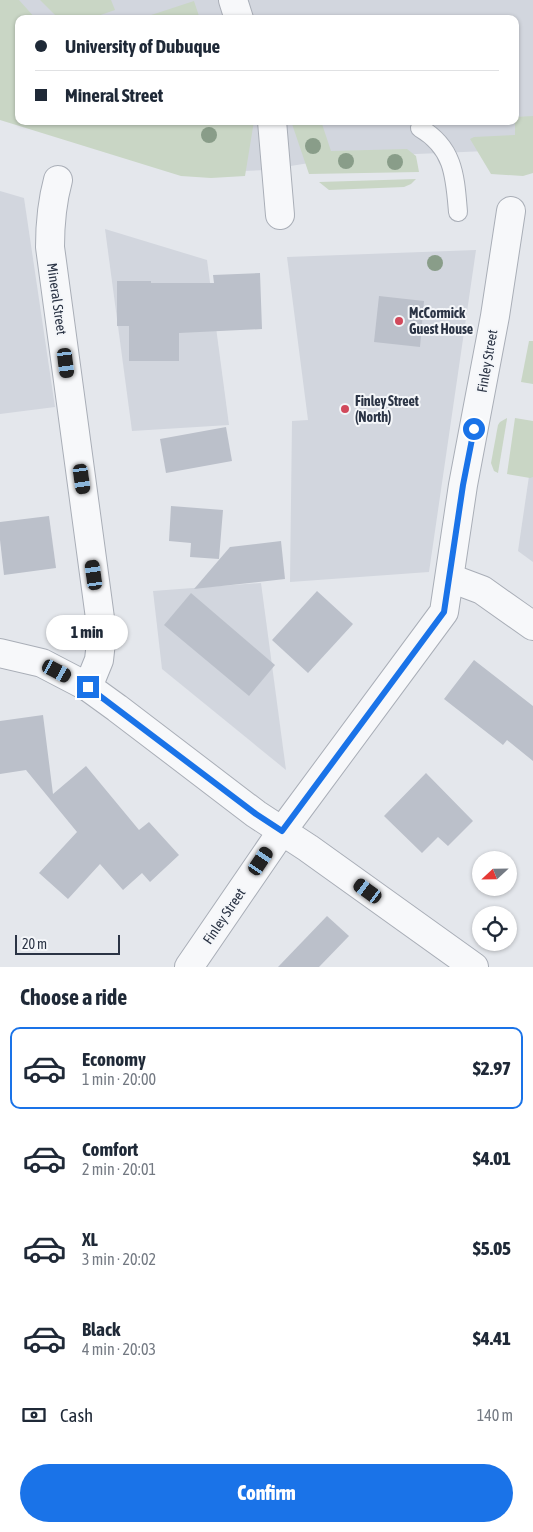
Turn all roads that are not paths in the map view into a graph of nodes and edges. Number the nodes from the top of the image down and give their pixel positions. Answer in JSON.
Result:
{"nodes":[{"id":1,"x":233,"y":0,"type":"edge"},
{"id":2,"x":238,"y":15,"type":"edge"},
{"id":3,"x":272,"y":125,"type":"edge"},
{"id":4,"x":420,"y":128,"type":"dead end"},
{"id":5,"x":58,"y":180,"type":"dead end"},
{"id":6,"x":511,"y":211,"type":"dead end"},
{"id":7,"x":458,"y":212,"type":"dead end"},
{"id":8,"x":280,"y":215,"type":"dead end"},
{"id":9,"x":450,"y":578,"type":"junction"},
{"id":10,"x":533,"y":626,"type":"edge"},
{"id":11,"x":0,"y":653,"type":"edge"},
{"id":12,"x":88,"y":687,"type":"junction"},
{"id":13,"x":282,"y":831,"type":"junction"},
{"id":14,"x":189,"y":967,"type":"edge"},
{"id":15,"x":474,"y":967,"type":"edge"}],
"edges":[{"from":1,"to":2,"type":"street"},
{"from":3,"to":8,"type":"street"},
{"from":4,"to":7,"type":"lane"},
{"from":5,"to":12,"type":"street","name":"Mineral Street"},
{"from":6,"to":9,"type":"street","name":"Finley Street"},
{"from":9,"to":10,"type":"street"},
{"from":9,"to":13,"type":"street","name":"Finley Street"},
{"from":11,"to":12,"type":"street"},
{"from":12,"to":13,"type":"street"},
{"from":13,"to":14,"type":"street","name":"Finley Street"},
{"from":13,"to":15,"type":"street"}]}
